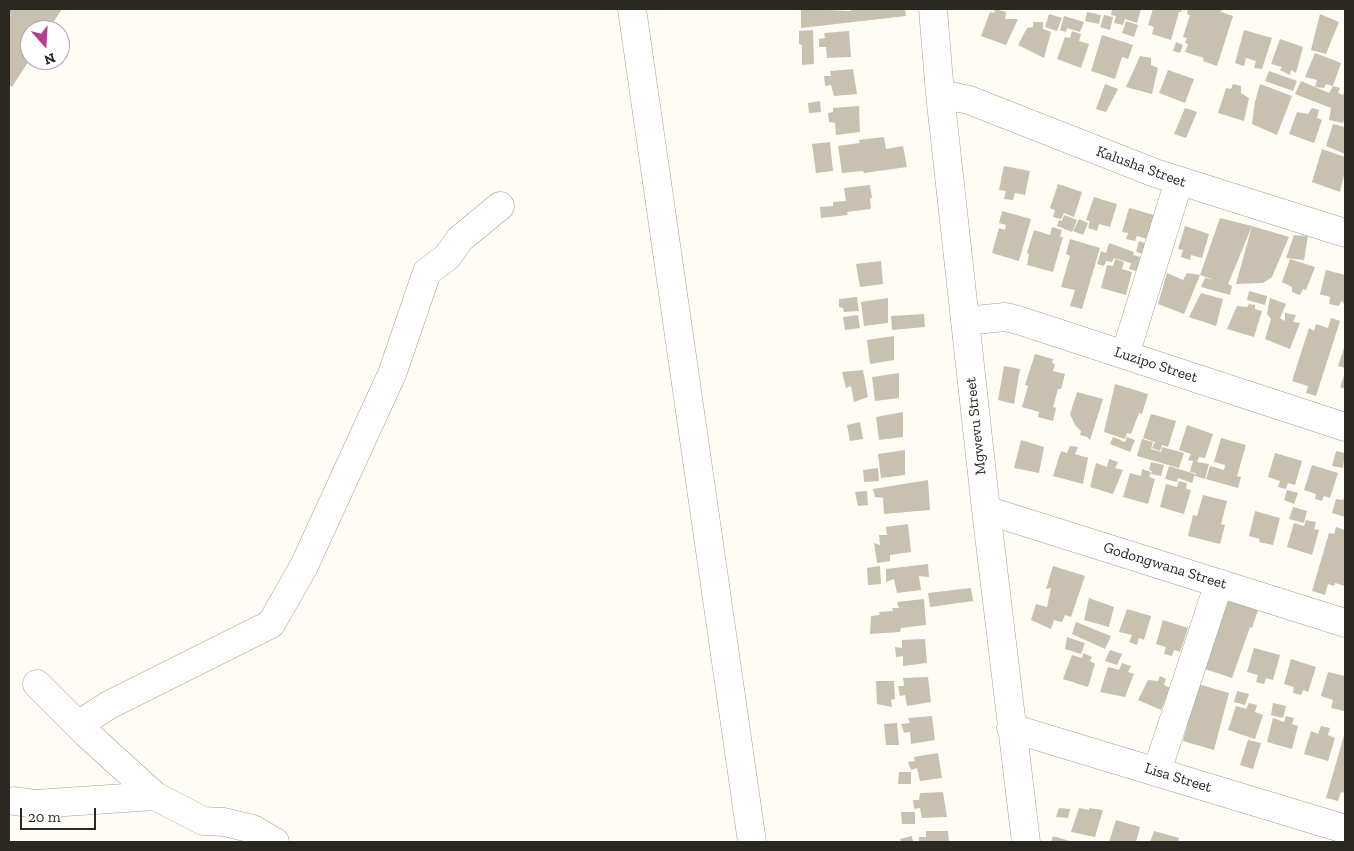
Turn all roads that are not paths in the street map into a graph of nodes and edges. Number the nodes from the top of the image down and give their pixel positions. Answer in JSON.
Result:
{"nodes":[{"id":1,"x":632,"y":9,"type":"edge"},
{"id":2,"x":933,"y":9,"type":"edge"},
{"id":3,"x":940,"y":94,"type":"junction"},
{"id":4,"x":1179,"y":181,"type":"junction"},
{"id":5,"x":500,"y":206,"type":"dead end"},
{"id":6,"x":1345,"y":233,"type":"edge"},
{"id":7,"x":965,"y":321,"type":"junction"},
{"id":8,"x":1124,"y":355,"type":"junction"},
{"id":9,"x":1345,"y":427,"type":"edge"},
{"id":10,"x":986,"y":510,"type":"junction"},
{"id":11,"x":1219,"y":583,"type":"junction"},
{"id":12,"x":1345,"y":623,"type":"edge"},
{"id":13,"x":37,"y":684,"type":"dead end"},
{"id":14,"x":78,"y":725,"type":"junction"},
{"id":15,"x":1011,"y":728,"type":"junction"},
{"id":16,"x":1157,"y":771,"type":"junction"},
{"id":17,"x":155,"y":796,"type":"junction"},
{"id":18,"x":14,"y":801,"type":"dead end"},
{"id":19,"x":1345,"y":828,"type":"edge"},
{"id":20,"x":275,"y":842,"type":"edge"},
{"id":21,"x":752,"y":842,"type":"edge"},
{"id":22,"x":1026,"y":842,"type":"edge"}],
"edges":[{"from":1,"to":21,"type":"street"},
{"from":2,"to":3,"type":"street","name":"Mgwevu Street"},
{"from":3,"to":4,"type":"street","name":"Kalusha Street"},
{"from":3,"to":7,"type":"street","name":"Mgwevu Street"},
{"from":4,"to":6,"type":"street","name":"Kalusha Street"},
{"from":4,"to":8,"type":"street"},
{"from":5,"to":14,"type":"street"},
{"from":7,"to":8,"type":"street","name":"Luzipo Street"},
{"from":7,"to":10,"type":"street","name":"Mgwevu Street"},
{"from":8,"to":9,"type":"street","name":"Luzipo Street"},
{"from":10,"to":11,"type":"street","name":"Godongwana Street"},
{"from":10,"to":15,"type":"street","name":"Mgwevu Street"},
{"from":11,"to":12,"type":"street","name":"Godongwana Street"},
{"from":11,"to":16,"type":"street"},
{"from":13,"to":14,"type":"street"},
{"from":14,"to":17,"type":"street"},
{"from":15,"to":16,"type":"street","name":"Lisa Street"},
{"from":15,"to":22,"type":"street","name":"Mgwevu Street"},
{"from":16,"to":19,"type":"street","name":"Lisa Street"},
{"from":17,"to":18,"type":"street"},
{"from":17,"to":20,"type":"street"}]}
